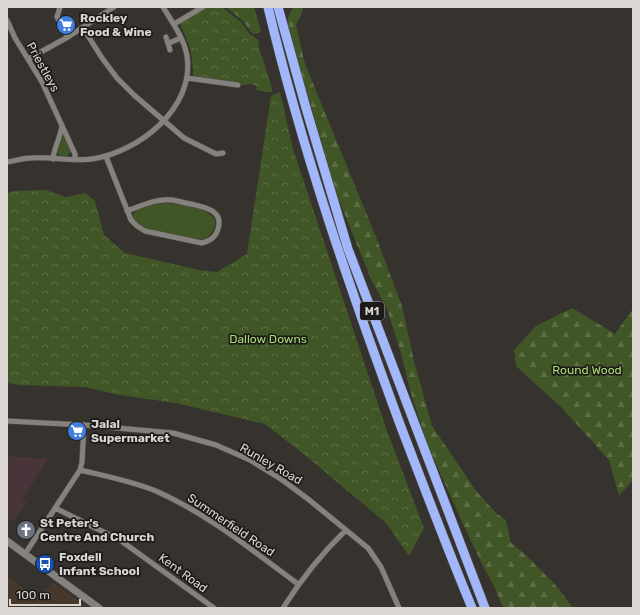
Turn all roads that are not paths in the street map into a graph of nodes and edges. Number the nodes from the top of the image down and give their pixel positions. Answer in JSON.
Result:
{"nodes":[{"id":1,"x":60,"y":7,"type":"edge"},
{"id":2,"x":114,"y":7,"type":"edge"},
{"id":3,"x":163,"y":7,"type":"edge"},
{"id":4,"x":203,"y":7,"type":"edge"},
{"id":5,"x":268,"y":7,"type":"edge"},
{"id":6,"x":278,"y":7,"type":"edge"},
{"id":7,"x":7,"y":20,"type":"edge"},
{"id":8,"x":174,"y":24,"type":"junction"},
{"id":9,"x":83,"y":28,"type":"junction"},
{"id":10,"x":68,"y":37,"type":"junction"},
{"id":11,"x":166,"y":37,"type":"dead end"},
{"id":12,"x":181,"y":38,"type":"junction"},
{"id":13,"x":169,"y":43,"type":"junction"},
{"id":14,"x":170,"y":50,"type":"dead end"},
{"id":15,"x":28,"y":59,"type":"junction"},
{"id":16,"x":187,"y":78,"type":"junction"},
{"id":17,"x":238,"y":85,"type":"dead end"},
{"id":18,"x":164,"y":121,"type":"junction"},
{"id":19,"x":62,"y":124,"type":"junction"},
{"id":20,"x":223,"y":153,"type":"dead end"},
{"id":21,"x":106,"y":156,"type":"junction"},
{"id":22,"x":53,"y":159,"type":"junction"},
{"id":23,"x":75,"y":160,"type":"junction"},
{"id":24,"x":7,"y":162,"type":"edge"},
{"id":25,"x":127,"y":211,"type":"junction"},
{"id":26,"x":7,"y":421,"type":"edge"},
{"id":27,"x":84,"y":425,"type":"junction"},
{"id":28,"x":80,"y":470,"type":"junction"},
{"id":29,"x":55,"y":508,"type":"junction"},
{"id":30,"x":346,"y":530,"type":"junction"},
{"id":31,"x":7,"y":541,"type":"edge"},
{"id":32,"x":25,"y":554,"type":"junction"},
{"id":33,"x":298,"y":584,"type":"junction"},
{"id":34,"x":99,"y":608,"type":"edge"},
{"id":35,"x":214,"y":608,"type":"edge"},
{"id":36,"x":283,"y":608,"type":"edge"},
{"id":37,"x":399,"y":608,"type":"edge"},
{"id":38,"x":472,"y":608,"type":"edge"},
{"id":39,"x":485,"y":608,"type":"edge"}],
"edges":[{"from":1,"to":10,"type":"street"},
{"from":2,"to":9,"type":"street"},
{"from":3,"to":8,"type":"street"},
{"from":4,"to":8,"type":"street"},
{"from":5,"to":38,"type":"highway","number":"M1"},
{"from":6,"to":39,"type":"highway","number":"M1"},
{"from":7,"to":15,"type":"street","name":"Priestleys"},
{"from":8,"to":12,"type":"street"},
{"from":9,"to":10,"type":"street"},
{"from":9,"to":18,"type":"street"},
{"from":10,"to":15,"type":"street"},
{"from":11,"to":13,"type":"street"},
{"from":12,"to":13,"type":"street"},
{"from":12,"to":16,"type":"street"},
{"from":13,"to":14,"type":"street"},
{"from":15,"to":19,"type":"street","name":"Priestleys"},
{"from":16,"to":17,"type":"street"},
{"from":16,"to":18,"type":"street"},
{"from":18,"to":20,"type":"street"},
{"from":18,"to":21,"type":"street"},
{"from":19,"to":22,"type":"street"},
{"from":19,"to":23,"type":"street","name":"Priestleys"},
{"from":21,"to":23,"type":"street"},
{"from":21,"to":25,"type":"street"},
{"from":22,"to":23,"type":"street"},
{"from":22,"to":24,"type":"street"},
{"from":25,"to":25,"type":"street"},
{"from":26,"to":27,"type":"street","name":"Runley Road"},
{"from":27,"to":28,"type":"street"},
{"from":27,"to":30,"type":"street","name":"Runley Road"},
{"from":28,"to":29,"type":"street"},
{"from":28,"to":33,"type":"street","name":"Summerfield Road"},
{"from":29,"to":32,"type":"street"},
{"from":29,"to":35,"type":"street","name":"Kent Road"},
{"from":30,"to":33,"type":"street"},
{"from":30,"to":37,"type":"street","name":"Runley Road"},
{"from":31,"to":32,"type":"street"},
{"from":32,"to":34,"type":"street"},
{"from":33,"to":36,"type":"street"}]}
